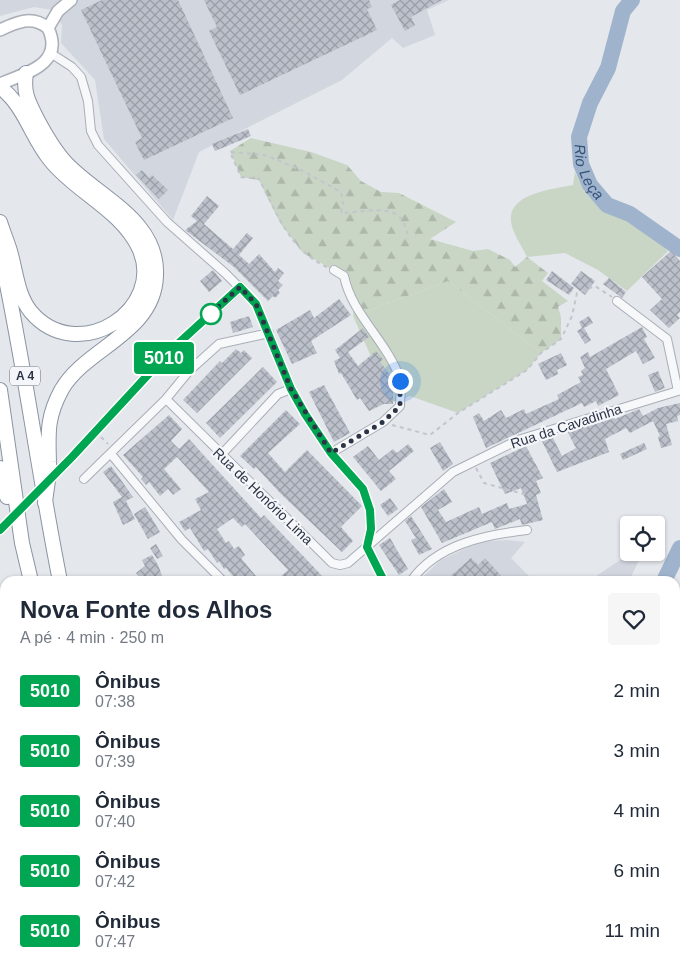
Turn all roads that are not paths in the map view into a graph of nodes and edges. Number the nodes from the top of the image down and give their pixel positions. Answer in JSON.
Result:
{"nodes":[{"id":1,"x":71,"y":0,"type":"edge"},
{"id":2,"x":48,"y":28,"type":"junction"},
{"id":3,"x":0,"y":30,"type":"edge"},
{"id":4,"x":52,"y":54,"type":"junction"},
{"id":5,"x":26,"y":73,"type":"junction"},
{"id":6,"x":0,"y":86,"type":"edge"},
{"id":7,"x":0,"y":222,"type":"edge"},
{"id":8,"x":0,"y":251,"type":"edge"},
{"id":9,"x":334,"y":270,"type":"road end"},
{"id":10,"x":240,"y":287,"type":"junction"},
{"id":11,"x":617,"y":301,"type":"road end"},
{"id":12,"x":268,"y":334,"type":"junction"},
{"id":13,"x":170,"y":351,"type":"junction"},
{"id":14,"x":189,"y":370,"type":"junction"},
{"id":15,"x":291,"y":389,"type":"junction"},
{"id":16,"x":0,"y":390,"type":"edge"},
{"id":17,"x":679,"y":391,"type":"edge"},
{"id":18,"x":166,"y":399,"type":"junction"},
{"id":19,"x":113,"y":452,"type":"junction"},
{"id":20,"x":331,"y":453,"type":"junction"},
{"id":21,"x":221,"y":456,"type":"junction"},
{"id":22,"x":0,"y":468,"type":"edge"},
{"id":23,"x":84,"y":478,"type":"dead end"},
{"id":24,"x":45,"y":503,"type":"junction"},
{"id":25,"x":0,"y":530,"type":"edge"},
{"id":26,"x":527,"y":530,"type":"dead end"},
{"id":27,"x":22,"y":543,"type":"junction"},
{"id":28,"x":367,"y":547,"type":"junction"},
{"id":29,"x":29,"y":576,"type":"edge"},
{"id":30,"x":59,"y":576,"type":"edge"},
{"id":31,"x":218,"y":576,"type":"edge"},
{"id":32,"x":382,"y":576,"type":"edge"},
{"id":33,"x":415,"y":576,"type":"edge"}],
"edges":[{"from":1,"to":2,"type":"main road"},
{"from":2,"to":3,"type":"main road"},
{"from":2,"to":4,"type":"main road"},
{"from":4,"to":5,"type":"main road"},
{"from":4,"to":10,"type":"street"},
{"from":5,"to":6,"type":"main road"},
{"from":5,"to":24,"type":"highway"},
{"from":6,"to":7,"type":"highway"},
{"from":8,"to":24,"type":"highway","number":"A 4"},
{"from":9,"to":20,"type":"street"},
{"from":10,"to":12,"type":"street"},
{"from":10,"to":13,"type":"street"},
{"from":11,"to":17,"type":"street","name":"Rua da Cavadinha"},
{"from":12,"to":14,"type":"street"},
{"from":12,"to":15,"type":"street"},
{"from":13,"to":14,"type":"street"},
{"from":13,"to":25,"type":"street","bridge":true},
{"from":14,"to":18,"type":"street"},
{"from":15,"to":20,"type":"street"},
{"from":15,"to":21,"type":"street"},
{"from":16,"to":27,"type":"highway","number":"A 4"},
{"from":17,"to":28,"type":"street","name":"Rua da Cavadinha"},
{"from":18,"to":19,"type":"street"},
{"from":18,"to":21,"type":"street","name":"Rua de Honório Lima"},
{"from":19,"to":23,"type":"street"},
{"from":19,"to":31,"type":"street"},
{"from":20,"to":28,"type":"street"},
{"from":21,"to":28,"type":"street","name":"Rua de Honório Lima"},
{"from":22,"to":27,"type":"highway"},
{"from":24,"to":30,"type":"highway","number":"A 4"},
{"from":26,"to":33,"type":"street"},
{"from":27,"to":29,"type":"highway","number":"A 4"},
{"from":28,"to":32,"type":"street"}]}
